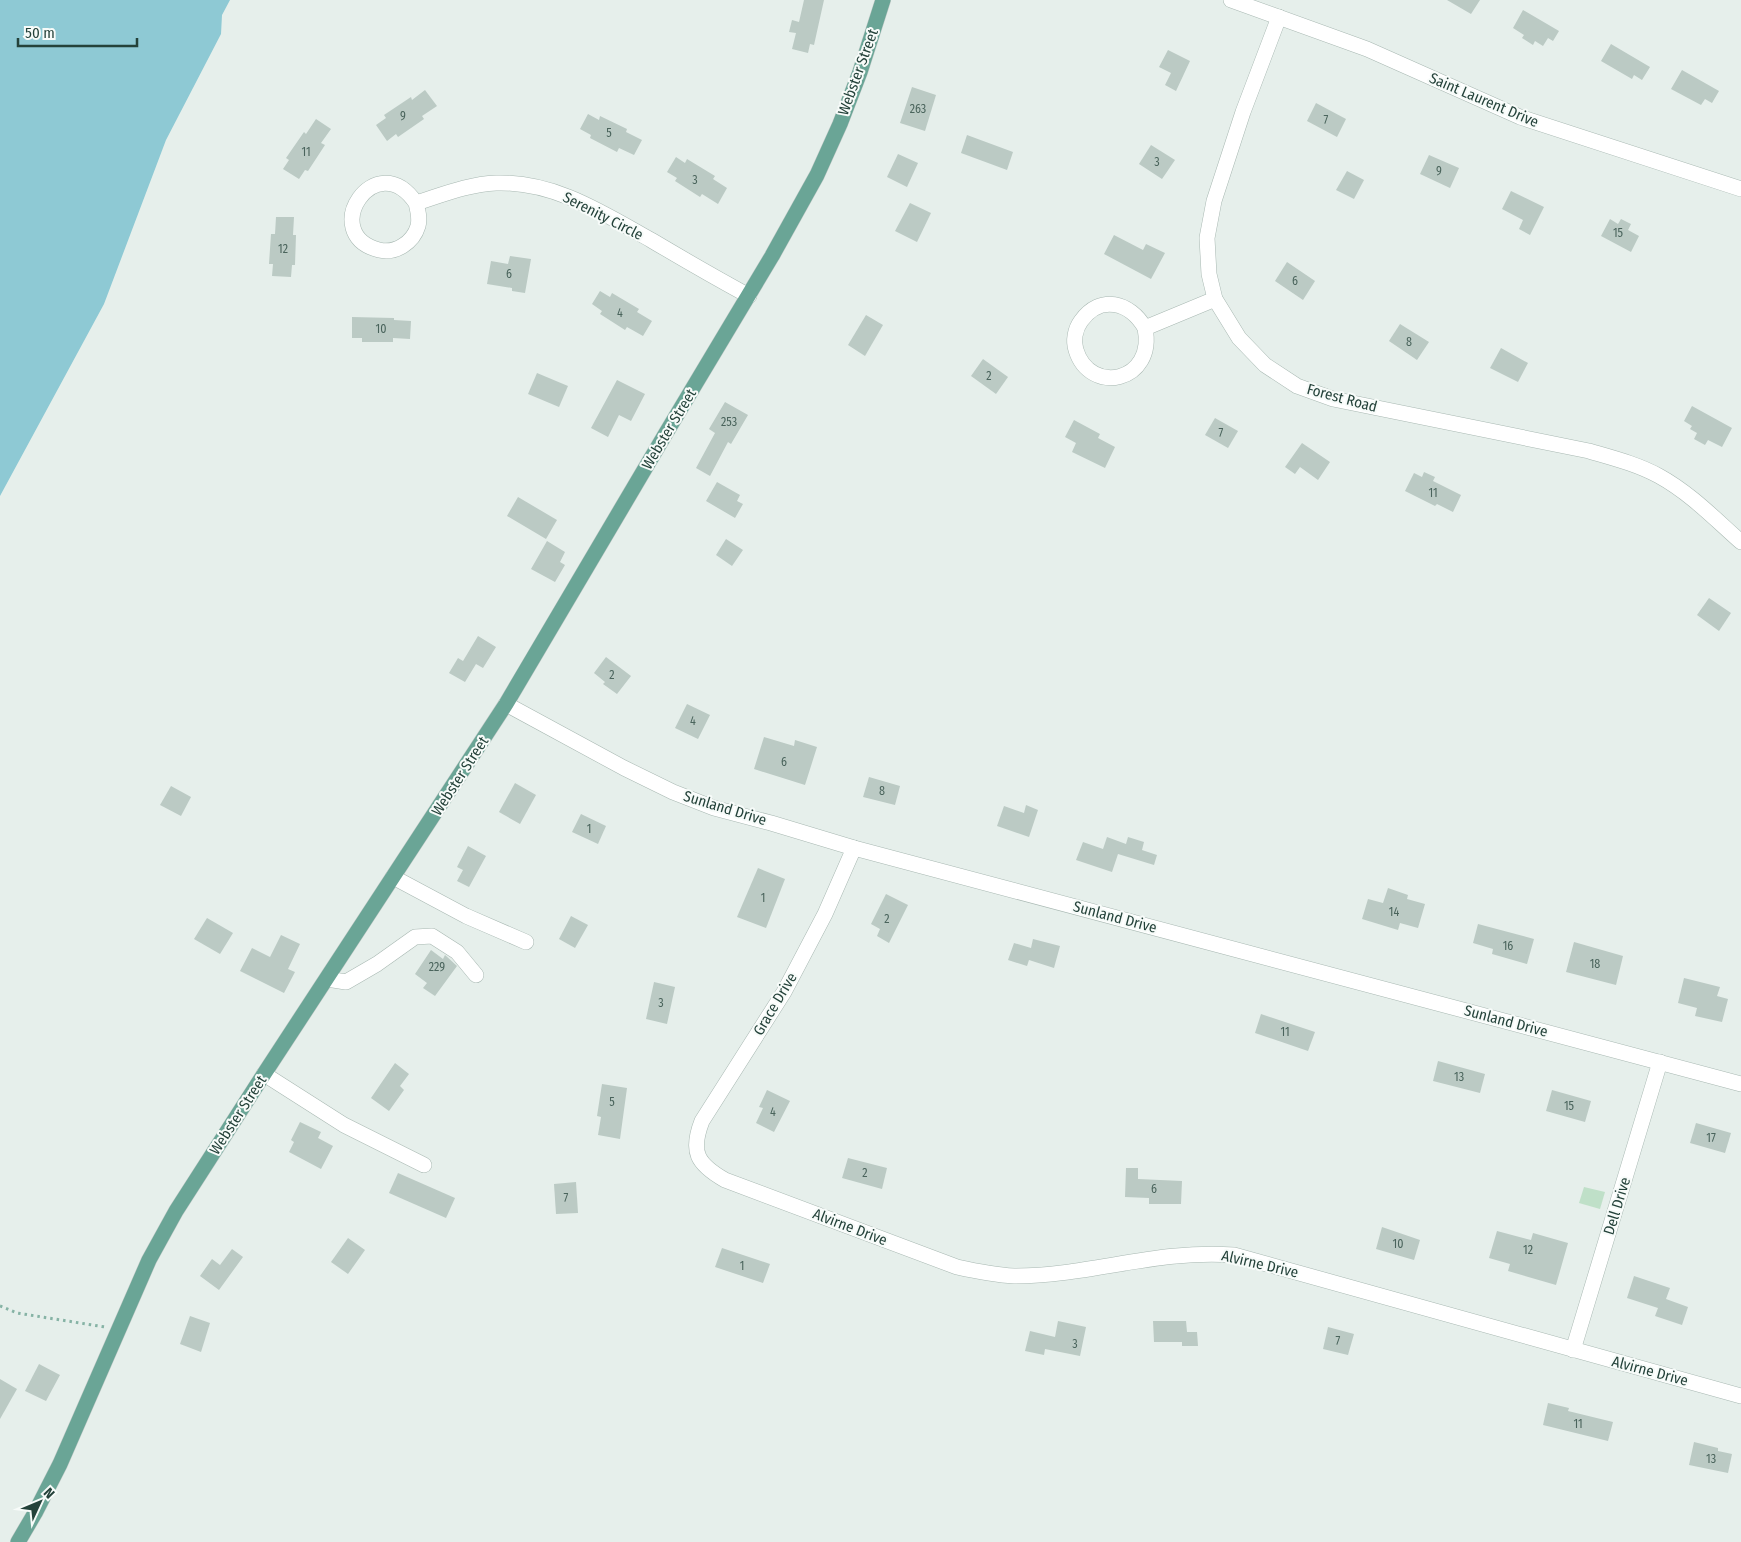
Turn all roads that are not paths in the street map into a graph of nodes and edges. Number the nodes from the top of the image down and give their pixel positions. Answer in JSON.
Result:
{"nodes":[{"id":1,"x":883,"y":0,"type":"edge"},
{"id":2,"x":1231,"y":0,"type":"edge"},
{"id":3,"x":1279,"y":17,"type":"junction"},
{"id":4,"x":1741,"y":189,"type":"edge"},
{"id":5,"x":416,"y":203,"type":"junction"},
{"id":6,"x":750,"y":296,"type":"junction"},
{"id":7,"x":1215,"y":299,"type":"junction"},
{"id":8,"x":1145,"y":328,"type":"junction"},
{"id":9,"x":1741,"y":542,"type":"edge"},
{"id":10,"x":506,"y":704,"type":"junction"},
{"id":11,"x":854,"y":848,"type":"junction"},
{"id":12,"x":393,"y":877,"type":"junction"},
{"id":13,"x":526,"y":942,"type":"dead end"},
{"id":14,"x":476,"y":975,"type":"dead end"},
{"id":15,"x":327,"y":979,"type":"junction"},
{"id":16,"x":1660,"y":1062,"type":"junction"},
{"id":17,"x":264,"y":1074,"type":"junction"},
{"id":18,"x":1741,"y":1084,"type":"edge"},
{"id":19,"x":698,"y":1158,"type":"joint"},
{"id":20,"x":424,"y":1164,"type":"dead end"},
{"id":21,"x":1573,"y":1350,"type":"junction"},
{"id":22,"x":1741,"y":1396,"type":"edge"},
{"id":23,"x":18,"y":1542,"type":"edge"}],
"edges":[{"from":1,"to":6,"type":"main road","name":"Webster Street"},
{"from":2,"to":3,"type":"street","name":"Saint Laurent Drive"},
{"from":3,"to":4,"type":"street","name":"Saint Laurent Drive"},
{"from":3,"to":7,"type":"street","name":"Forest Road"},
{"from":5,"to":5,"type":"street"},
{"from":5,"to":6,"type":"street","name":"Serenity Circle"},
{"from":6,"to":10,"type":"main road","name":"Webster Street"},
{"from":7,"to":8,"type":"street"},
{"from":7,"to":9,"type":"street","name":"Forest Road"},
{"from":8,"to":8,"type":"street"},
{"from":10,"to":11,"type":"street","name":"Sunland Drive"},
{"from":10,"to":12,"type":"main road","name":"Webster Street"},
{"from":11,"to":16,"type":"street","name":"Sunland Drive"},
{"from":11,"to":19,"type":"street","name":"Grace Drive"},
{"from":12,"to":13,"type":"street"},
{"from":12,"to":15,"type":"main road","name":"Webster Street"},
{"from":14,"to":15,"type":"street"},
{"from":15,"to":17,"type":"main road","name":"Webster Street"},
{"from":16,"to":18,"type":"street","name":"Sunland Drive"},
{"from":16,"to":21,"type":"street","name":"Dell Drive"},
{"from":17,"to":20,"type":"street"},
{"from":17,"to":23,"type":"main road","name":"Webster Street"},
{"from":19,"to":21,"type":"street","name":"Alvirne Drive"},
{"from":21,"to":22,"type":"street","name":"Alvirne Drive"}]}
